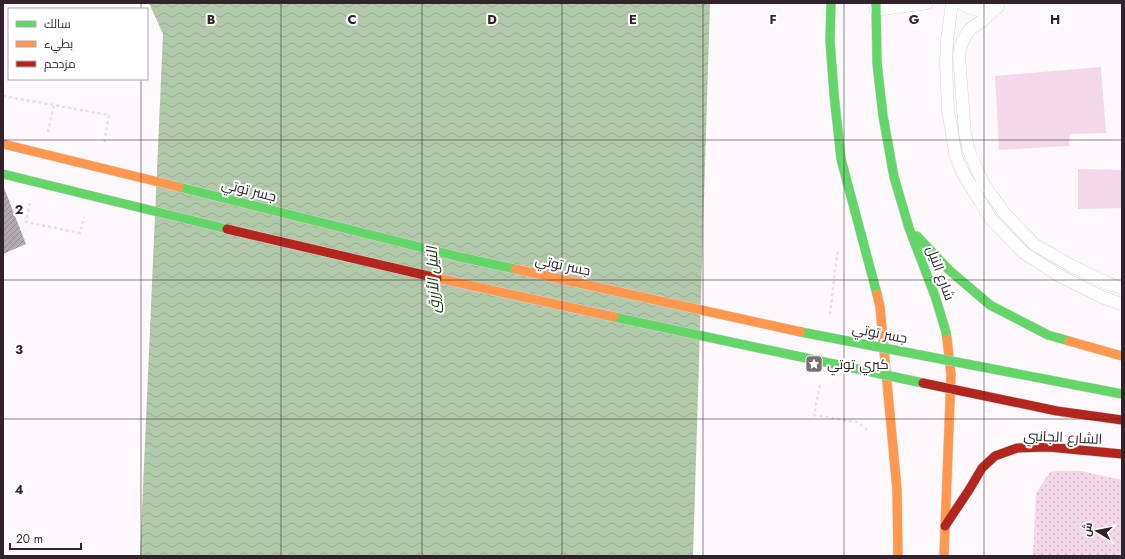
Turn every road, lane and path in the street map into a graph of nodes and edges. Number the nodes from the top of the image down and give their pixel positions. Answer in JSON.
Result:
{"nodes":[{"id":1,"x":831,"y":3,"type":"edge"},
{"id":2,"x":927,"y":3,"type":"edge"},
{"id":3,"x":952,"y":3,"type":"edge"},
{"id":4,"x":961,"y":3,"type":"edge"},
{"id":5,"x":1000,"y":5,"type":"edge"},
{"id":6,"x":876,"y":6,"type":"edge"},
{"id":7,"x":3,"y":96,"type":"edge"},
{"id":8,"x":3,"y":144,"type":"edge"},
{"id":9,"x":103,"y":148,"type":"dead end"},
{"id":10,"x":3,"y":174,"type":"edge"},
{"id":11,"x":85,"y":212,"type":"dead end"},
{"id":12,"x":26,"y":222,"type":"dead end"},
{"id":13,"x":909,"y":228,"type":"junction"},
{"id":14,"x":837,"y":254,"type":"dead end"},
{"id":15,"x":1122,"y":288,"type":"edge"},
{"id":16,"x":1122,"y":304,"type":"edge"},
{"id":17,"x":830,"y":316,"type":"dead end"},
{"id":18,"x":1122,"y":356,"type":"edge"},
{"id":19,"x":820,"y":383,"type":"dead end"},
{"id":20,"x":1122,"y":394,"type":"edge"},
{"id":21,"x":1122,"y":420,"type":"edge"},
{"id":22,"x":857,"y":422,"type":"dead end"},
{"id":23,"x":1122,"y":454,"type":"edge"},
{"id":24,"x":1072,"y":515,"type":"dead end"},
{"id":25,"x":945,"y":526,"type":"junction"},
{"id":26,"x":898,"y":556,"type":"edge"},
{"id":27,"x":944,"y":556,"type":"edge"},
{"id":28,"x":1100,"y":556,"type":"edge"}],
"edges":[{"from":1,"to":26,"type":"street"},
{"from":2,"to":6,"type":"lane"},
{"from":3,"to":16,"type":"lane"},
{"from":4,"to":5,"type":"lane"},
{"from":5,"to":15,"type":"lane"},
{"from":6,"to":13,"type":"street","name":"شارع النيل"},
{"from":7,"to":9,"type":"path"},
{"from":8,"to":20,"type":"street","name":"جسر توتي","bridge":true},
{"from":10,"to":21,"type":"street","bridge":true},
{"from":11,"to":12,"type":"path"},
{"from":13,"to":18,"type":"street"},
{"from":13,"to":25,"type":"street","name":"شارع النيل"},
{"from":14,"to":17,"type":"path"},
{"from":19,"to":22,"type":"path"},
{"from":23,"to":25,"type":"street","name":"الشارع الجانبي"},
{"from":24,"to":28,"type":"path"},
{"from":25,"to":27,"type":"street","name":"شارع النيل"}]}
